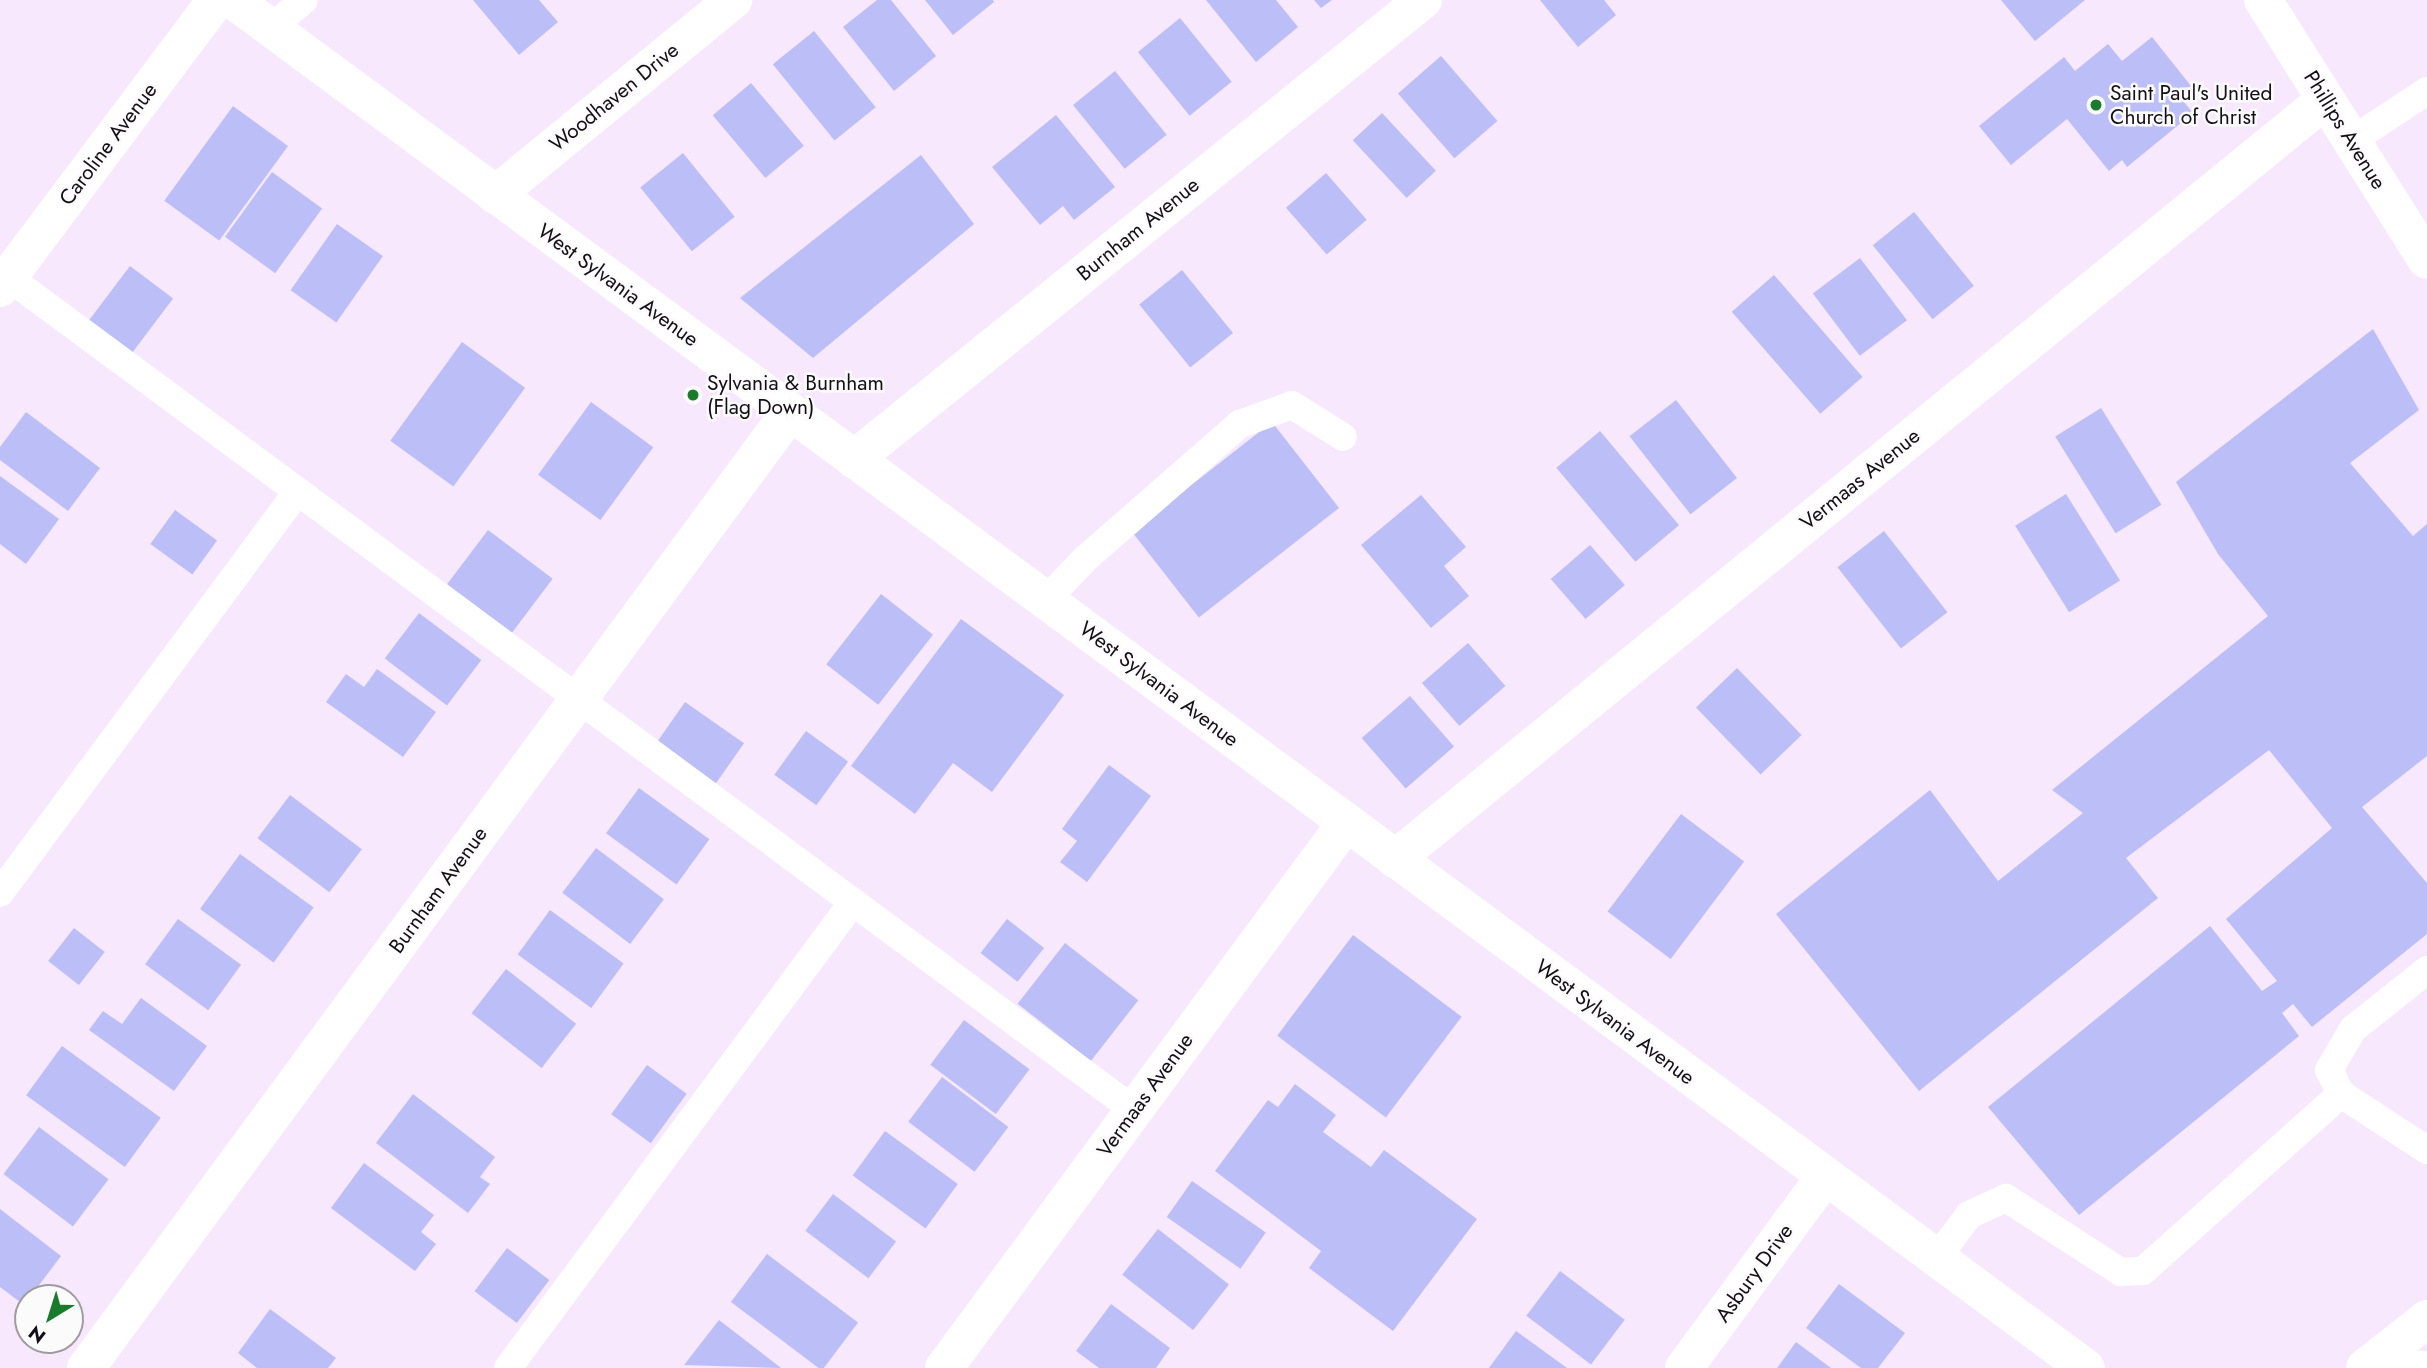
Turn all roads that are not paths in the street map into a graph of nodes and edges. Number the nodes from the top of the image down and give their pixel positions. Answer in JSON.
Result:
{"nodes":[{"id":1,"x":216,"y":0,"type":"edge"},
{"id":2,"x":233,"y":0,"type":"edge"},
{"id":3,"x":304,"y":0,"type":"edge"},
{"id":4,"x":733,"y":0,"type":"edge"},
{"id":5,"x":1423,"y":0,"type":"edge"},
{"id":6,"x":2263,"y":0,"type":"edge"},
{"id":7,"x":271,"y":27,"type":"junction"},
{"id":8,"x":2427,"y":91,"type":"edge"},
{"id":9,"x":2325,"y":100,"type":"junction"},
{"id":10,"x":2351,"y":141,"type":"junction"},
{"id":11,"x":495,"y":195,"type":"junction"},
{"id":12,"x":2427,"y":260,"type":"edge"},
{"id":13,"x":4,"y":282,"type":"edge"},
{"id":14,"x":790,"y":412,"type":"junction"},
{"id":15,"x":1343,"y":437,"type":"dead end"},
{"id":16,"x":854,"y":459,"type":"junction"},
{"id":17,"x":298,"y":491,"type":"junction"},
{"id":18,"x":1046,"y":600,"type":"junction"},
{"id":19,"x":579,"y":699,"type":"junction"},
{"id":20,"x":1346,"y":823,"type":"junction"},
{"id":21,"x":1395,"y":859,"type":"junction"},
{"id":22,"x":0,"y":893,"type":"edge"},
{"id":23,"x":853,"y":902,"type":"junction"},
{"id":24,"x":2427,"y":970,"type":"edge"},
{"id":25,"x":2341,"y":1094,"type":"junction"},
{"id":26,"x":1134,"y":1110,"type":"junction"},
{"id":27,"x":2427,"y":1150,"type":"edge"},
{"id":28,"x":1825,"y":1177,"type":"junction"},
{"id":29,"x":1936,"y":1259,"type":"junction"},
{"id":30,"x":2427,"y":1319,"type":"edge"},
{"id":31,"x":2368,"y":1365,"type":"edge"},
{"id":32,"x":2427,"y":1365,"type":"edge"},
{"id":33,"x":86,"y":1368,"type":"edge"},
{"id":34,"x":508,"y":1368,"type":"edge"},
{"id":35,"x":944,"y":1368,"type":"edge"},
{"id":36,"x":1684,"y":1368,"type":"edge"},
{"id":37,"x":2086,"y":1368,"type":"edge"}],
"edges":[{"from":1,"to":13,"type":"street","name":"Caroline Avenue"},
{"from":2,"to":7,"type":"street","name":"West Sylvania Avenue"},
{"from":3,"to":7,"type":"lane"},
{"from":4,"to":11,"type":"street","name":"Woodhaven Drive"},
{"from":5,"to":16,"type":"street","name":"Burnham Avenue"},
{"from":6,"to":9,"type":"street","name":"Phillips Avenue"},
{"from":7,"to":11,"type":"street","name":"West Sylvania Avenue"},
{"from":8,"to":10,"type":"lane"},
{"from":9,"to":10,"type":"street","name":"Phillips Avenue"},
{"from":9,"to":21,"type":"street","name":"Vermaas Avenue"},
{"from":10,"to":12,"type":"street","name":"Phillips Avenue"},
{"from":11,"to":14,"type":"street","name":"West Sylvania Avenue"},
{"from":13,"to":17,"type":"lane"},
{"from":14,"to":16,"type":"street","name":"West Sylvania Avenue"},
{"from":14,"to":19,"type":"street","name":"Burnham Avenue"},
{"from":15,"to":18,"type":"lane"},
{"from":16,"to":18,"type":"street","name":"West Sylvania Avenue"},
{"from":17,"to":19,"type":"lane"},
{"from":17,"to":22,"type":"lane"},
{"from":18,"to":20,"type":"street","name":"West Sylvania Avenue"},
{"from":19,"to":23,"type":"lane"},
{"from":19,"to":33,"type":"street","name":"Burnham Avenue"},
{"from":20,"to":21,"type":"street","name":"West Sylvania Avenue"},
{"from":20,"to":26,"type":"street","name":"Vermaas Avenue"},
{"from":21,"to":28,"type":"street","name":"West Sylvania Avenue"},
{"from":23,"to":26,"type":"lane"},
{"from":23,"to":34,"type":"lane"},
{"from":24,"to":25,"type":"lane"},
{"from":25,"to":27,"type":"lane"},
{"from":25,"to":29,"type":"lane"},
{"from":26,"to":35,"type":"street","name":"Vermaas Avenue"},
{"from":28,"to":29,"type":"street","name":"West Sylvania Avenue"},
{"from":28,"to":36,"type":"street","name":"Asbury Drive"},
{"from":29,"to":37,"type":"street","name":"West Sylvania Avenue"},
{"from":30,"to":31,"type":"street"},
{"from":31,"to":32,"type":"lane"}]}
